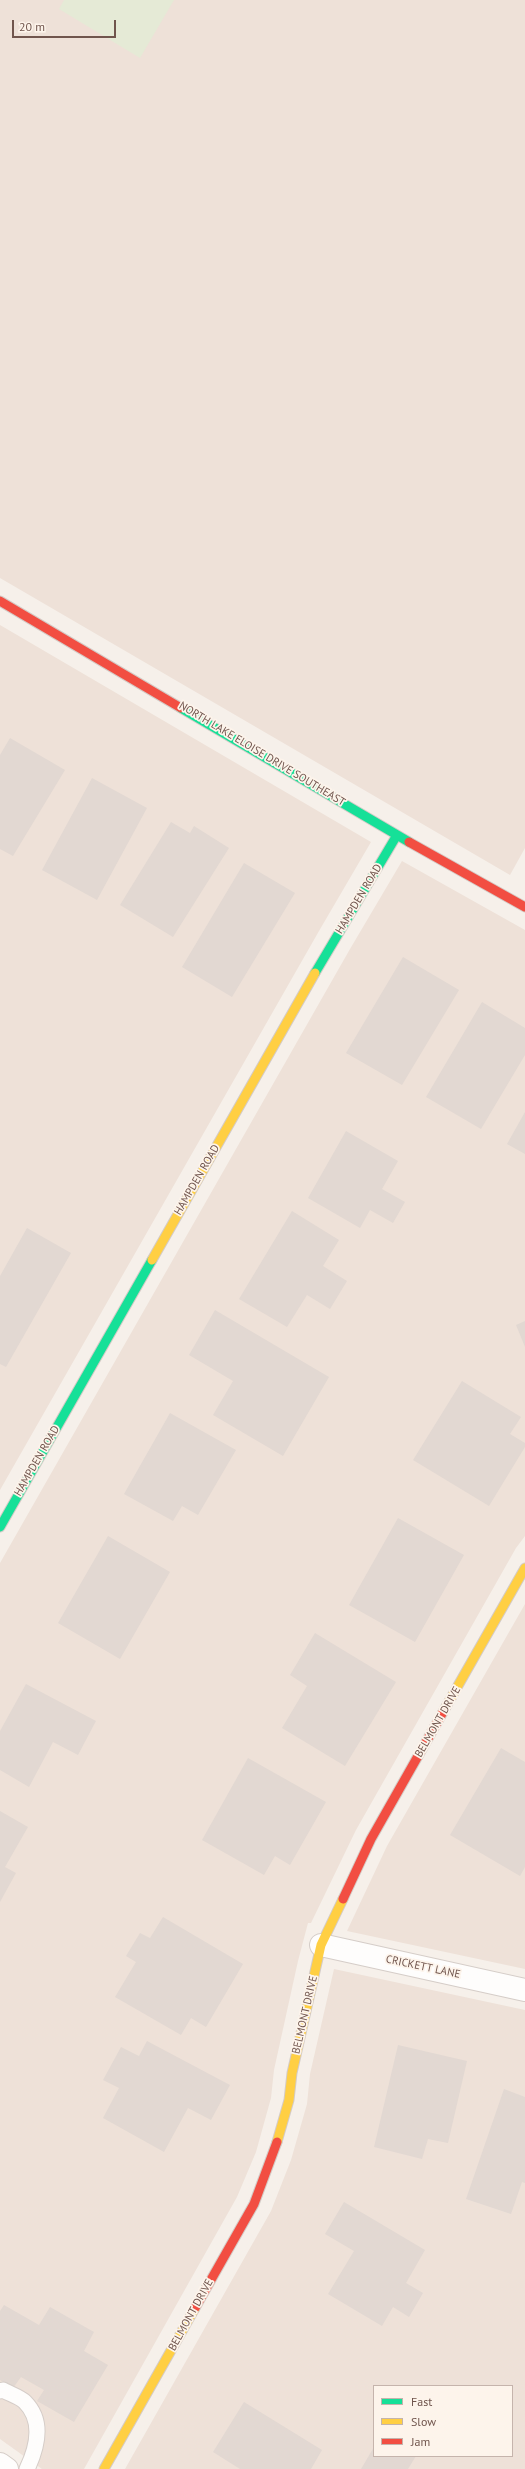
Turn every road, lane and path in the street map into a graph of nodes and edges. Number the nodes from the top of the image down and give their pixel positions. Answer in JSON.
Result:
{"nodes":[{"id":1,"x":0,"y":601,"type":"edge"},
{"id":2,"x":397,"y":835,"type":"junction"},
{"id":3,"x":525,"y":907,"type":"edge"},
{"id":4,"x":0,"y":1527,"type":"edge"},
{"id":5,"x":525,"y":1568,"type":"edge"},
{"id":6,"x":321,"y":1945,"type":"junction"},
{"id":7,"x":525,"y":1990,"type":"edge"},
{"id":8,"x":0,"y":2391,"type":"edge"},
{"id":9,"x":0,"y":2464,"type":"edge"},
{"id":10,"x":7,"y":2469,"type":"edge"},
{"id":11,"x":27,"y":2469,"type":"edge"},
{"id":12,"x":104,"y":2469,"type":"edge"}],
"edges":[{"from":1,"to":2,"type":"street","name":"NORTH LAKE ELOISE DRIVE SOUTHEAST"},
{"from":2,"to":3,"type":"street","name":"NORTH LAKE ELOISE DRIVE SOUTHEAST"},
{"from":2,"to":4,"type":"street","name":"HAMPDEN ROAD"},
{"from":5,"to":6,"type":"street","name":"BELMONT DRIVE"},
{"from":6,"to":7,"type":"street","name":"CRICKETT LANE"},
{"from":6,"to":12,"type":"street","name":"BELMONT DRIVE"},
{"from":8,"to":11,"type":"lane"},
{"from":9,"to":10,"type":"street"}]}
